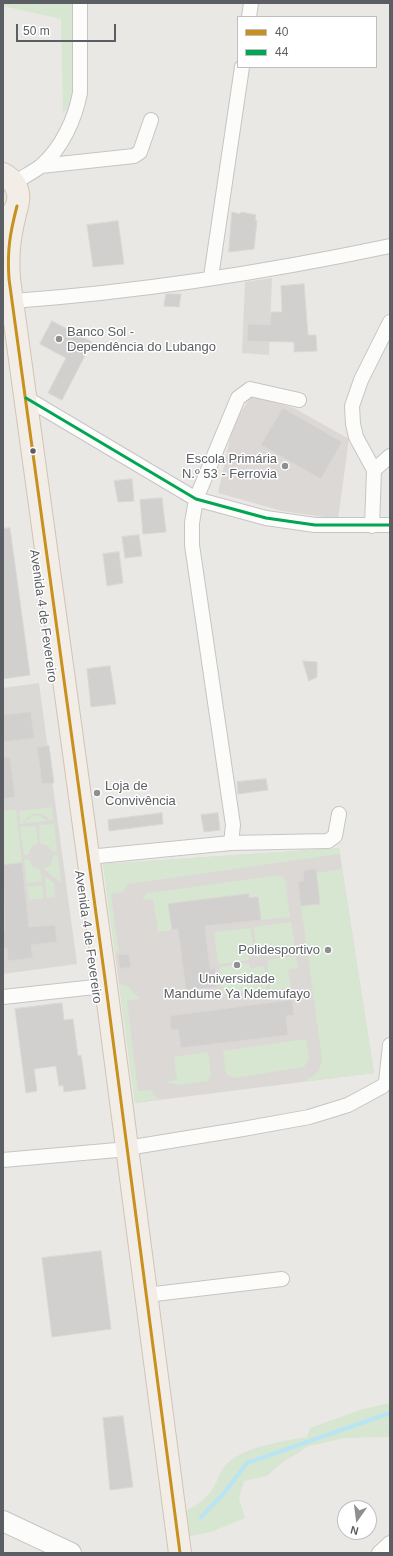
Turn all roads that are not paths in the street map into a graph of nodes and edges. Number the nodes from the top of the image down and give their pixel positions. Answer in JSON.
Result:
{"nodes":[{"id":1,"x":80,"y":3,"type":"edge"},
{"id":2,"x":251,"y":3,"type":"edge"},
{"id":3,"x":249,"y":16,"type":"edge"},
{"id":4,"x":242,"y":68,"type":"edge"},
{"id":5,"x":151,"y":120,"type":"dead end"},
{"id":6,"x":41,"y":166,"type":"junction"},
{"id":7,"x":9,"y":178,"type":"edge"},
{"id":8,"x":10,"y":213,"type":"edge"},
{"id":9,"x":390,"y":246,"type":"edge"},
{"id":10,"x":211,"y":277,"type":"junction"},
{"id":11,"x":13,"y":301,"type":"junction"},
{"id":12,"x":3,"y":321,"type":"edge"},
{"id":13,"x":390,"y":322,"type":"edge"},
{"id":14,"x":26,"y":398,"type":"junction"},
{"id":15,"x":299,"y":400,"type":"dead end"},
{"id":16,"x":390,"y":456,"type":"edge"},
{"id":17,"x":374,"y":470,"type":"junction"},
{"id":18,"x":196,"y":499,"type":"junction"},
{"id":19,"x":390,"y":525,"type":"edge"},
{"id":20,"x":372,"y":526,"type":"junction"},
{"id":21,"x":339,"y":814,"type":"dead end"},
{"id":22,"x":231,"y":843,"type":"junction"},
{"id":23,"x":88,"y":857,"type":"junction"},
{"id":24,"x":106,"y":981,"type":"junction"},
{"id":25,"x":3,"y":997,"type":"edge"},
{"id":26,"x":390,"y":1045,"type":"edge"},
{"id":27,"x":122,"y":1149,"type":"junction"},
{"id":28,"x":3,"y":1160,"type":"edge"},
{"id":29,"x":282,"y":1279,"type":"dead end"},
{"id":30,"x":146,"y":1295,"type":"junction"},
{"id":31,"x":3,"y":1521,"type":"edge"},
{"id":32,"x":390,"y":1542,"type":"edge"},
{"id":33,"x":72,"y":1553,"type":"edge"},
{"id":34,"x":170,"y":1553,"type":"edge"},
{"id":35,"x":180,"y":1553,"type":"edge"},
{"id":36,"x":379,"y":1553,"type":"edge"}],
"edges":[{"from":1,"to":6,"type":"street"},
{"from":2,"to":3,"type":"street"},
{"from":4,"to":10,"type":"street"},
{"from":5,"to":6,"type":"street"},
{"from":6,"to":7,"type":"street"},
{"from":7,"to":8,"type":"main road"},
{"from":8,"to":11,"type":"main road","name":"Avenida 4 de Fevereiro"},
{"from":9,"to":10,"type":"street"},
{"from":10,"to":11,"type":"street"},
{"from":11,"to":14,"type":"main road","name":"Avenida 4 de Fevereiro"},
{"from":12,"to":24,"type":"main road","name":"Avenida 4 de Fevereiro"},
{"from":13,"to":17,"type":"street"},
{"from":14,"to":18,"type":"street"},
{"from":14,"to":23,"type":"main road","name":"Avenida 4 de Fevereiro"},
{"from":15,"to":18,"type":"street"},
{"from":16,"to":17,"type":"street"},
{"from":17,"to":20,"type":"street"},
{"from":18,"to":20,"type":"street"},
{"from":18,"to":22,"type":"street"},
{"from":19,"to":20,"type":"street"},
{"from":21,"to":22,"type":"street"},
{"from":22,"to":23,"type":"street"},
{"from":23,"to":24,"type":"main road","name":"Avenida 4 de Fevereiro"},
{"from":24,"to":25,"type":"street"},
{"from":24,"to":27,"type":"main road","name":"Avenida 4 de Fevereiro"},
{"from":26,"to":27,"type":"street"},
{"from":27,"to":28,"type":"street"},
{"from":27,"to":30,"type":"main road","name":"Avenida 4 de Fevereiro"},
{"from":27,"to":34,"type":"main road","name":"Avenida 4 de Fevereiro"},
{"from":29,"to":30,"type":"street"},
{"from":30,"to":35,"type":"main road","name":"Avenida 4 de Fevereiro"},
{"from":31,"to":33,"type":"main road"},
{"from":32,"to":36,"type":"street"}]}
